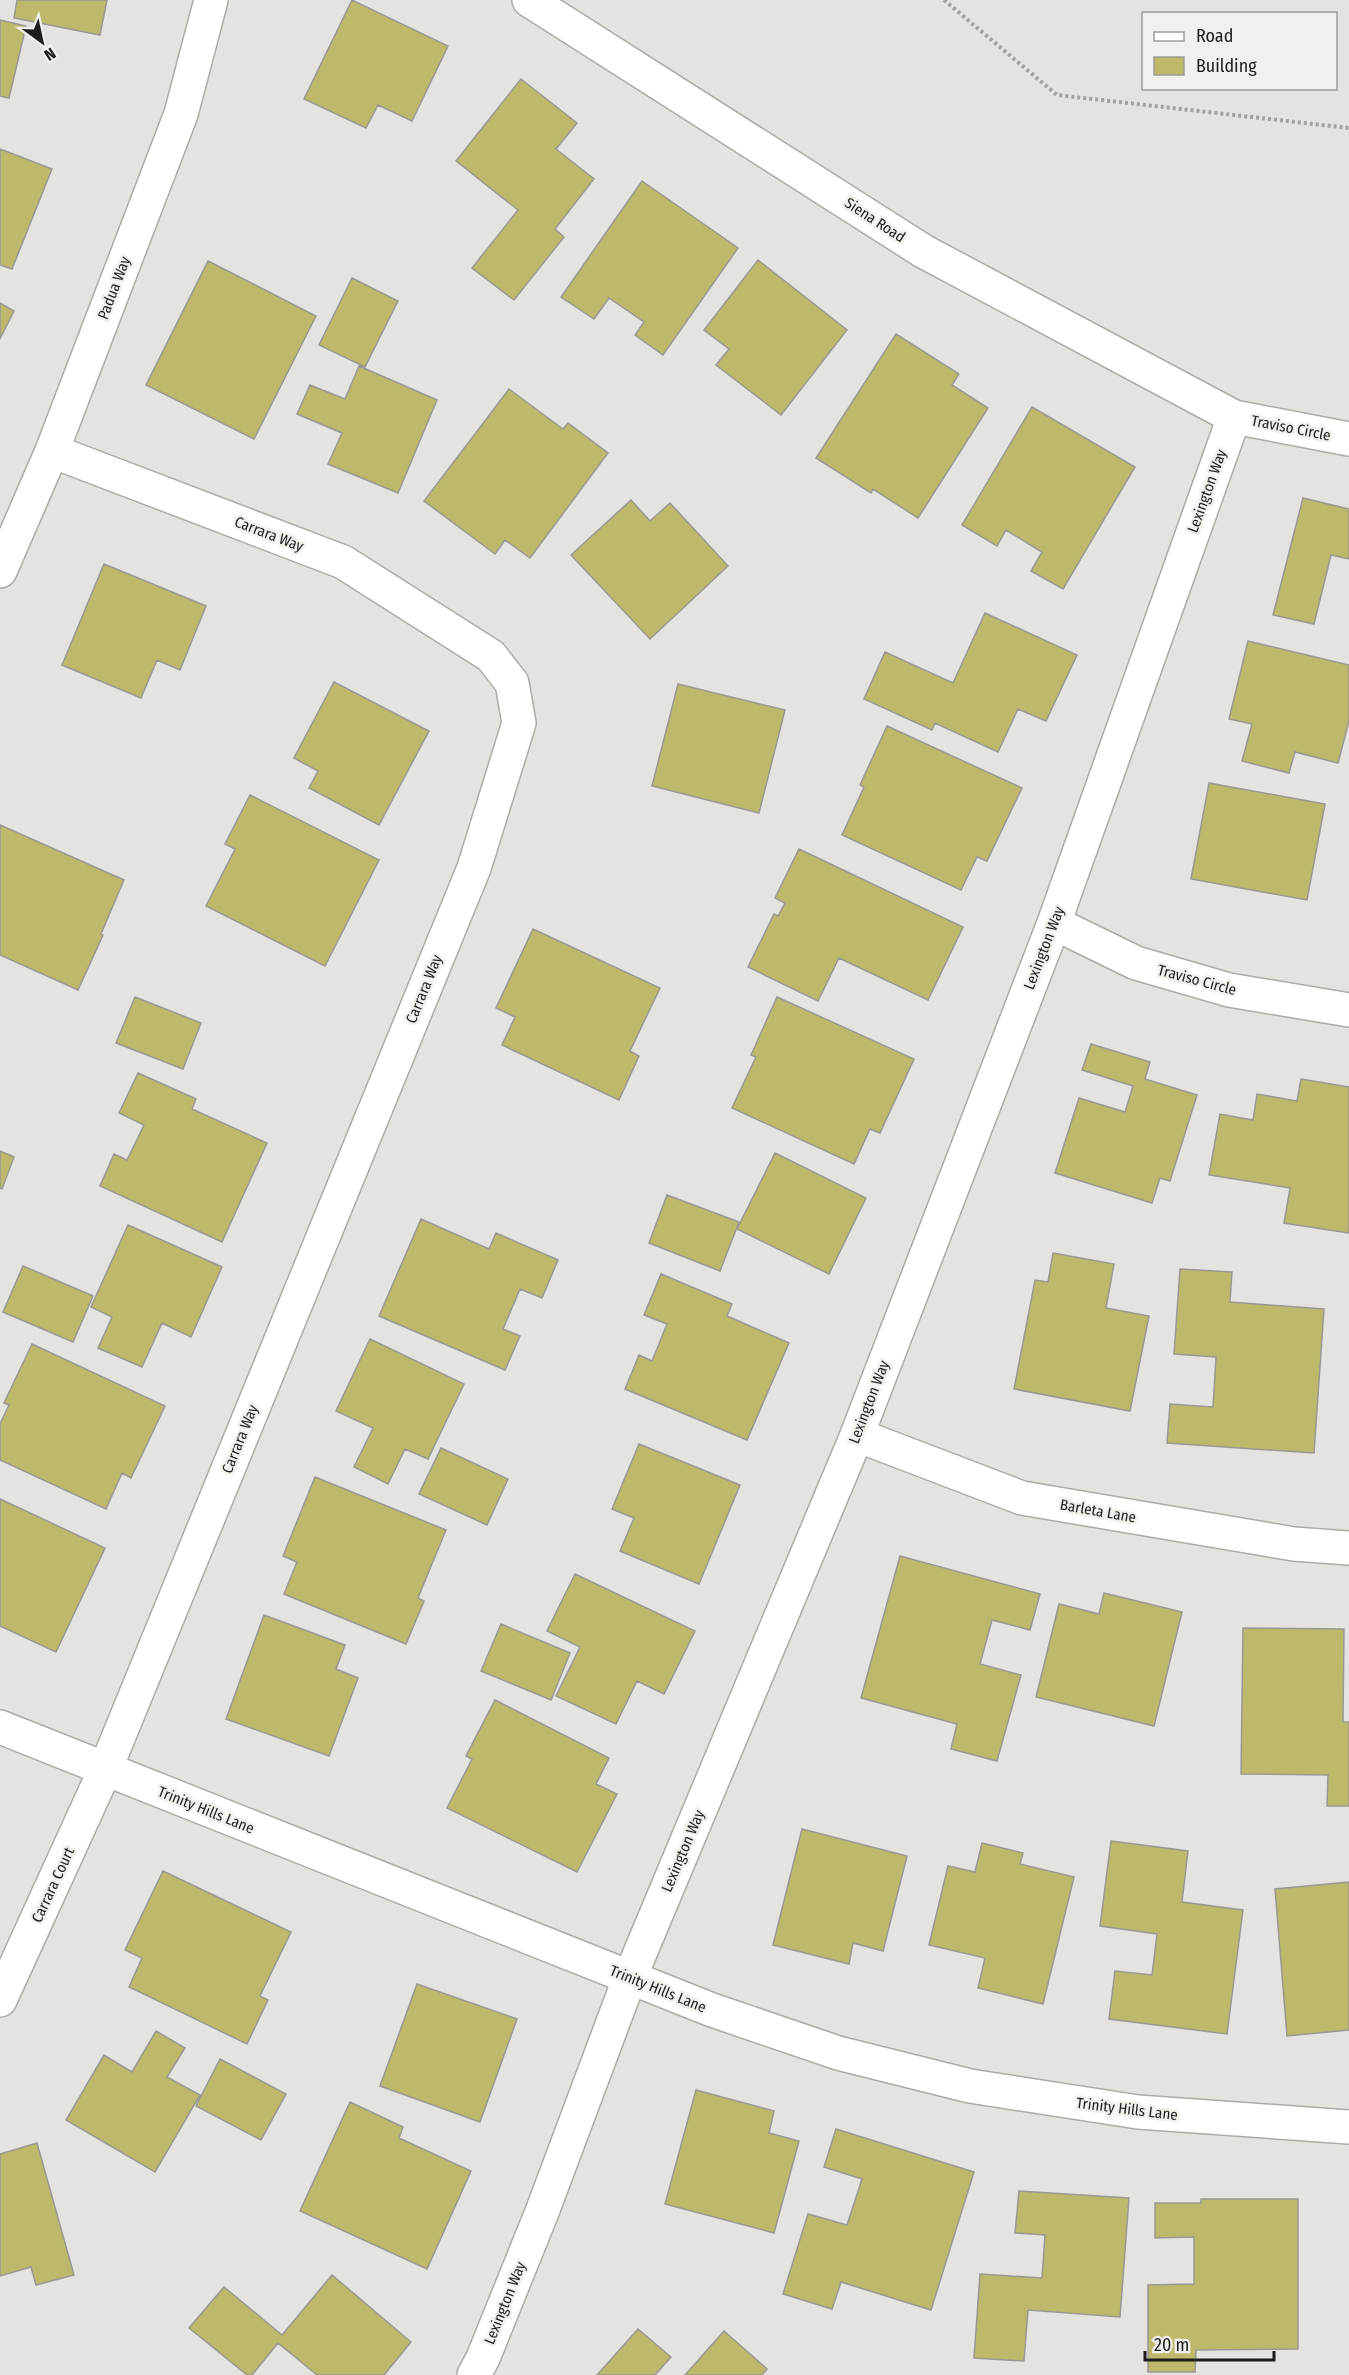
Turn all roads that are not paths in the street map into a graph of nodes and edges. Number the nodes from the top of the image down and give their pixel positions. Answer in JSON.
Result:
{"nodes":[{"id":1,"x":211,"y":0,"type":"edge"},
{"id":2,"x":529,"y":0,"type":"edge"},
{"id":3,"x":1234,"y":417,"type":"junction"},
{"id":4,"x":1349,"y":439,"type":"edge"},
{"id":5,"x":52,"y":451,"type":"junction"},
{"id":6,"x":0,"y":571,"type":"edge"},
{"id":7,"x":1054,"y":923,"type":"junction"},
{"id":8,"x":1349,"y":1010,"type":"edge"},
{"id":9,"x":857,"y":1435,"type":"junction"},
{"id":10,"x":1349,"y":1548,"type":"edge"},
{"id":11,"x":0,"y":1727,"type":"edge"},
{"id":12,"x":105,"y":1770,"type":"junction"},
{"id":13,"x":630,"y":1977,"type":"junction"},
{"id":14,"x":0,"y":2000,"type":"edge"},
{"id":15,"x":1349,"y":2127,"type":"edge"},
{"id":16,"x":474,"y":2375,"type":"edge"}],
"edges":[{"from":1,"to":5,"type":"street","name":"Padua Way"},
{"from":2,"to":3,"type":"street","name":"Siena Road"},
{"from":3,"to":4,"type":"street","name":"Traviso Circle"},
{"from":3,"to":7,"type":"street","name":"Lexington Way"},
{"from":5,"to":6,"type":"street","name":"Padua Way"},
{"from":5,"to":12,"type":"street","name":"Carrara Way"},
{"from":7,"to":8,"type":"street","name":"Traviso Circle"},
{"from":7,"to":9,"type":"street","name":"Lexington Way"},
{"from":9,"to":10,"type":"street","name":"Barleta Lane"},
{"from":9,"to":13,"type":"street","name":"Lexington Way"},
{"from":11,"to":12,"type":"street","name":"Trinity Hills Lane"},
{"from":12,"to":13,"type":"street","name":"Trinity Hills Lane"},
{"from":12,"to":14,"type":"street","name":"Carrara Court"},
{"from":13,"to":15,"type":"street","name":"Trinity Hills Lane"},
{"from":13,"to":16,"type":"street","name":"Lexington Way"}]}
